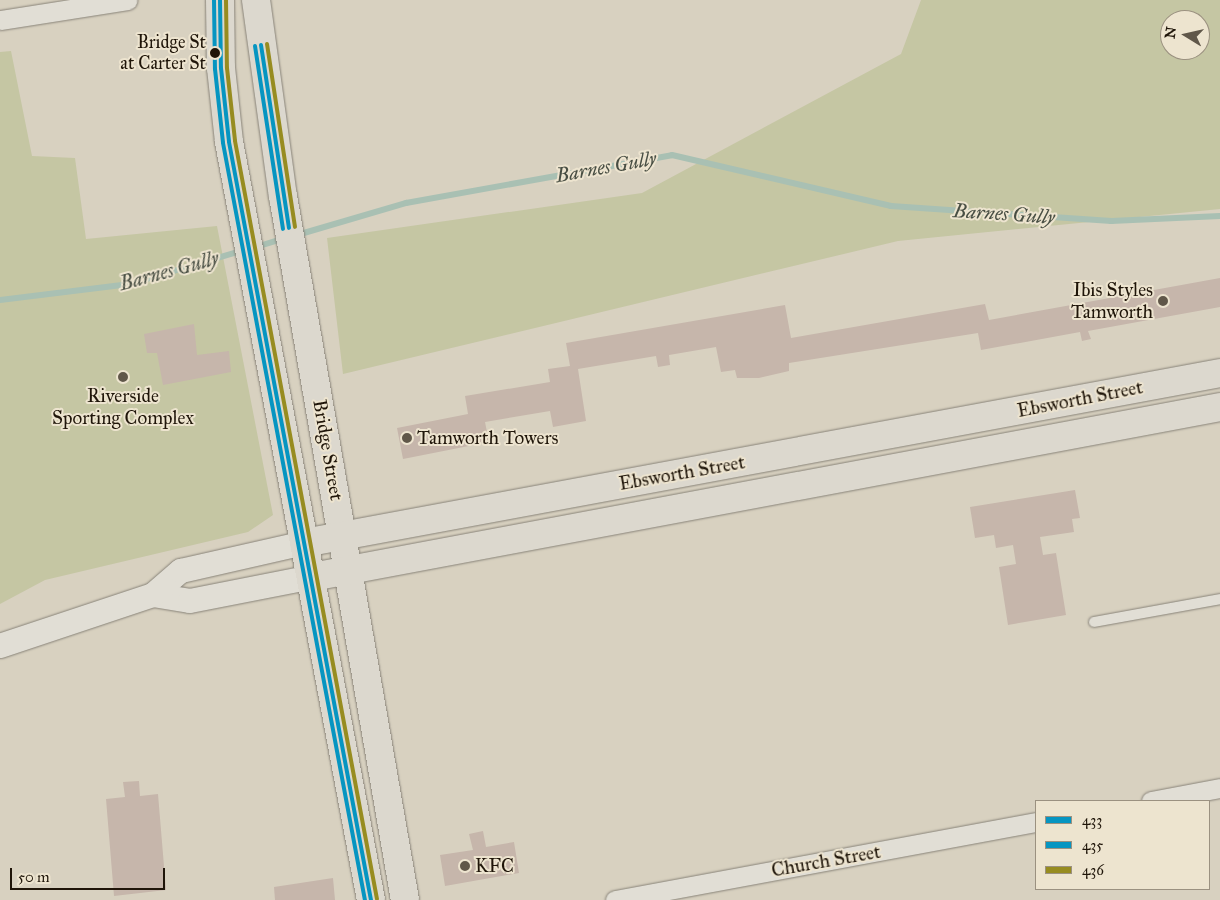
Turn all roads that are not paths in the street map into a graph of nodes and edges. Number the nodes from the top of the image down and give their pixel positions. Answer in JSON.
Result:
{"nodes":[{"id":1,"x":127,"y":0,"type":"edge"},
{"id":2,"x":220,"y":0,"type":"edge"},
{"id":3,"x":256,"y":0,"type":"edge"},
{"id":4,"x":0,"y":20,"type":"edge"},
{"id":5,"x":1220,"y":373,"type":"edge"},
{"id":6,"x":1220,"y":407,"type":"edge"},
{"id":7,"x":342,"y":535,"type":"junction"},
{"id":8,"x":304,"y":542,"type":"junction"},
{"id":9,"x":348,"y":570,"type":"junction"},
{"id":10,"x":312,"y":577,"type":"junction"},
{"id":11,"x":153,"y":596,"type":"junction"},
{"id":12,"x":1220,"y":599,"type":"edge"},
{"id":13,"x":1094,"y":622,"type":"dead end"},
{"id":14,"x":0,"y":646,"type":"edge"},
{"id":15,"x":1220,"y":788,"type":"edge"},
{"id":16,"x":1156,"y":800,"type":"edge"},
{"id":17,"x":1035,"y":822,"type":"edge"},
{"id":18,"x":371,"y":900,"type":"edge"},
{"id":19,"x":405,"y":900,"type":"edge"},
{"id":20,"x":615,"y":900,"type":"edge"}],
"edges":[{"from":1,"to":4,"type":"street"},
{"from":2,"to":8,"type":"main road"},
{"from":3,"to":7,"type":"main road","name":"Bridge Street"},
{"from":5,"to":7,"type":"main road","name":"Ebsworth Street"},
{"from":6,"to":9,"type":"main road","name":"Ebsworth Street"},
{"from":7,"to":8,"type":"main road","name":"Ebsworth Street"},
{"from":7,"to":9,"type":"main road","name":"Bridge Street"},
{"from":8,"to":10,"type":"main road"},
{"from":8,"to":11,"type":"street","name":"Ebsworth Street"},
{"from":9,"to":10,"type":"main road","name":"Ebsworth Street"},
{"from":9,"to":19,"type":"main road","name":"Bridge Street"},
{"from":10,"to":11,"type":"street","name":"Ebsworth Street"},
{"from":10,"to":18,"type":"main road"},
{"from":11,"to":14,"type":"street","name":"Ebsworth Street"},
{"from":12,"to":13,"type":"lane"},
{"from":15,"to":16,"type":"street"},
{"from":17,"to":20,"type":"street","name":"Church Street"}]}
